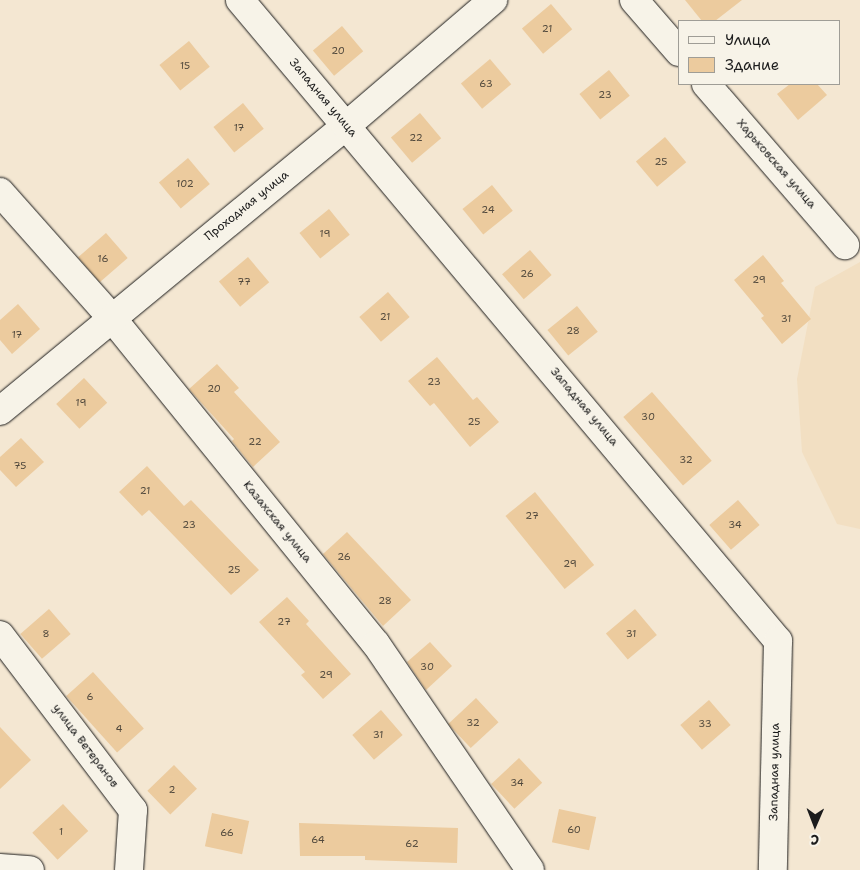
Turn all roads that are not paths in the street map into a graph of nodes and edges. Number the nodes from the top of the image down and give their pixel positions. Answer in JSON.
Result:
{"nodes":[{"id":1,"x":240,"y":0,"type":"edge"},
{"id":2,"x":493,"y":0,"type":"edge"},
{"id":3,"x":634,"y":0,"type":"edge"},
{"id":4,"x":678,"y":51,"type":"edge"},
{"id":5,"x":707,"y":85,"type":"edge"},
{"id":6,"x":346,"y":126,"type":"junction"},
{"id":7,"x":0,"y":192,"type":"edge"},
{"id":8,"x":845,"y":245,"type":"dead end"},
{"id":9,"x":111,"y":317,"type":"junction"},
{"id":10,"x":0,"y":411,"type":"edge"},
{"id":11,"x":0,"y":635,"type":"edge"},
{"id":12,"x":0,"y":868,"type":"edge"},
{"id":13,"x":30,"y":870,"type":"edge"},
{"id":14,"x":129,"y":870,"type":"edge"},
{"id":15,"x":530,"y":870,"type":"edge"},
{"id":16,"x":773,"y":870,"type":"edge"}],
"edges":[{"from":1,"to":6,"type":"street","name":"Западная улица"},
{"from":2,"to":6,"type":"street","name":"Проходная улица"},
{"from":3,"to":4,"type":"street"},
{"from":5,"to":8,"type":"street","name":"Харьковская улица"},
{"from":6,"to":9,"type":"street","name":"Проходная улица"},
{"from":6,"to":16,"type":"street","name":"Западная улица"},
{"from":7,"to":9,"type":"street","name":"Казахская улица"},
{"from":9,"to":10,"type":"street","name":"Проходная улица"},
{"from":9,"to":15,"type":"street","name":"Казахская улица"},
{"from":11,"to":14,"type":"street","name":"улица Ветеранов"},
{"from":12,"to":13,"type":"street"}]}
